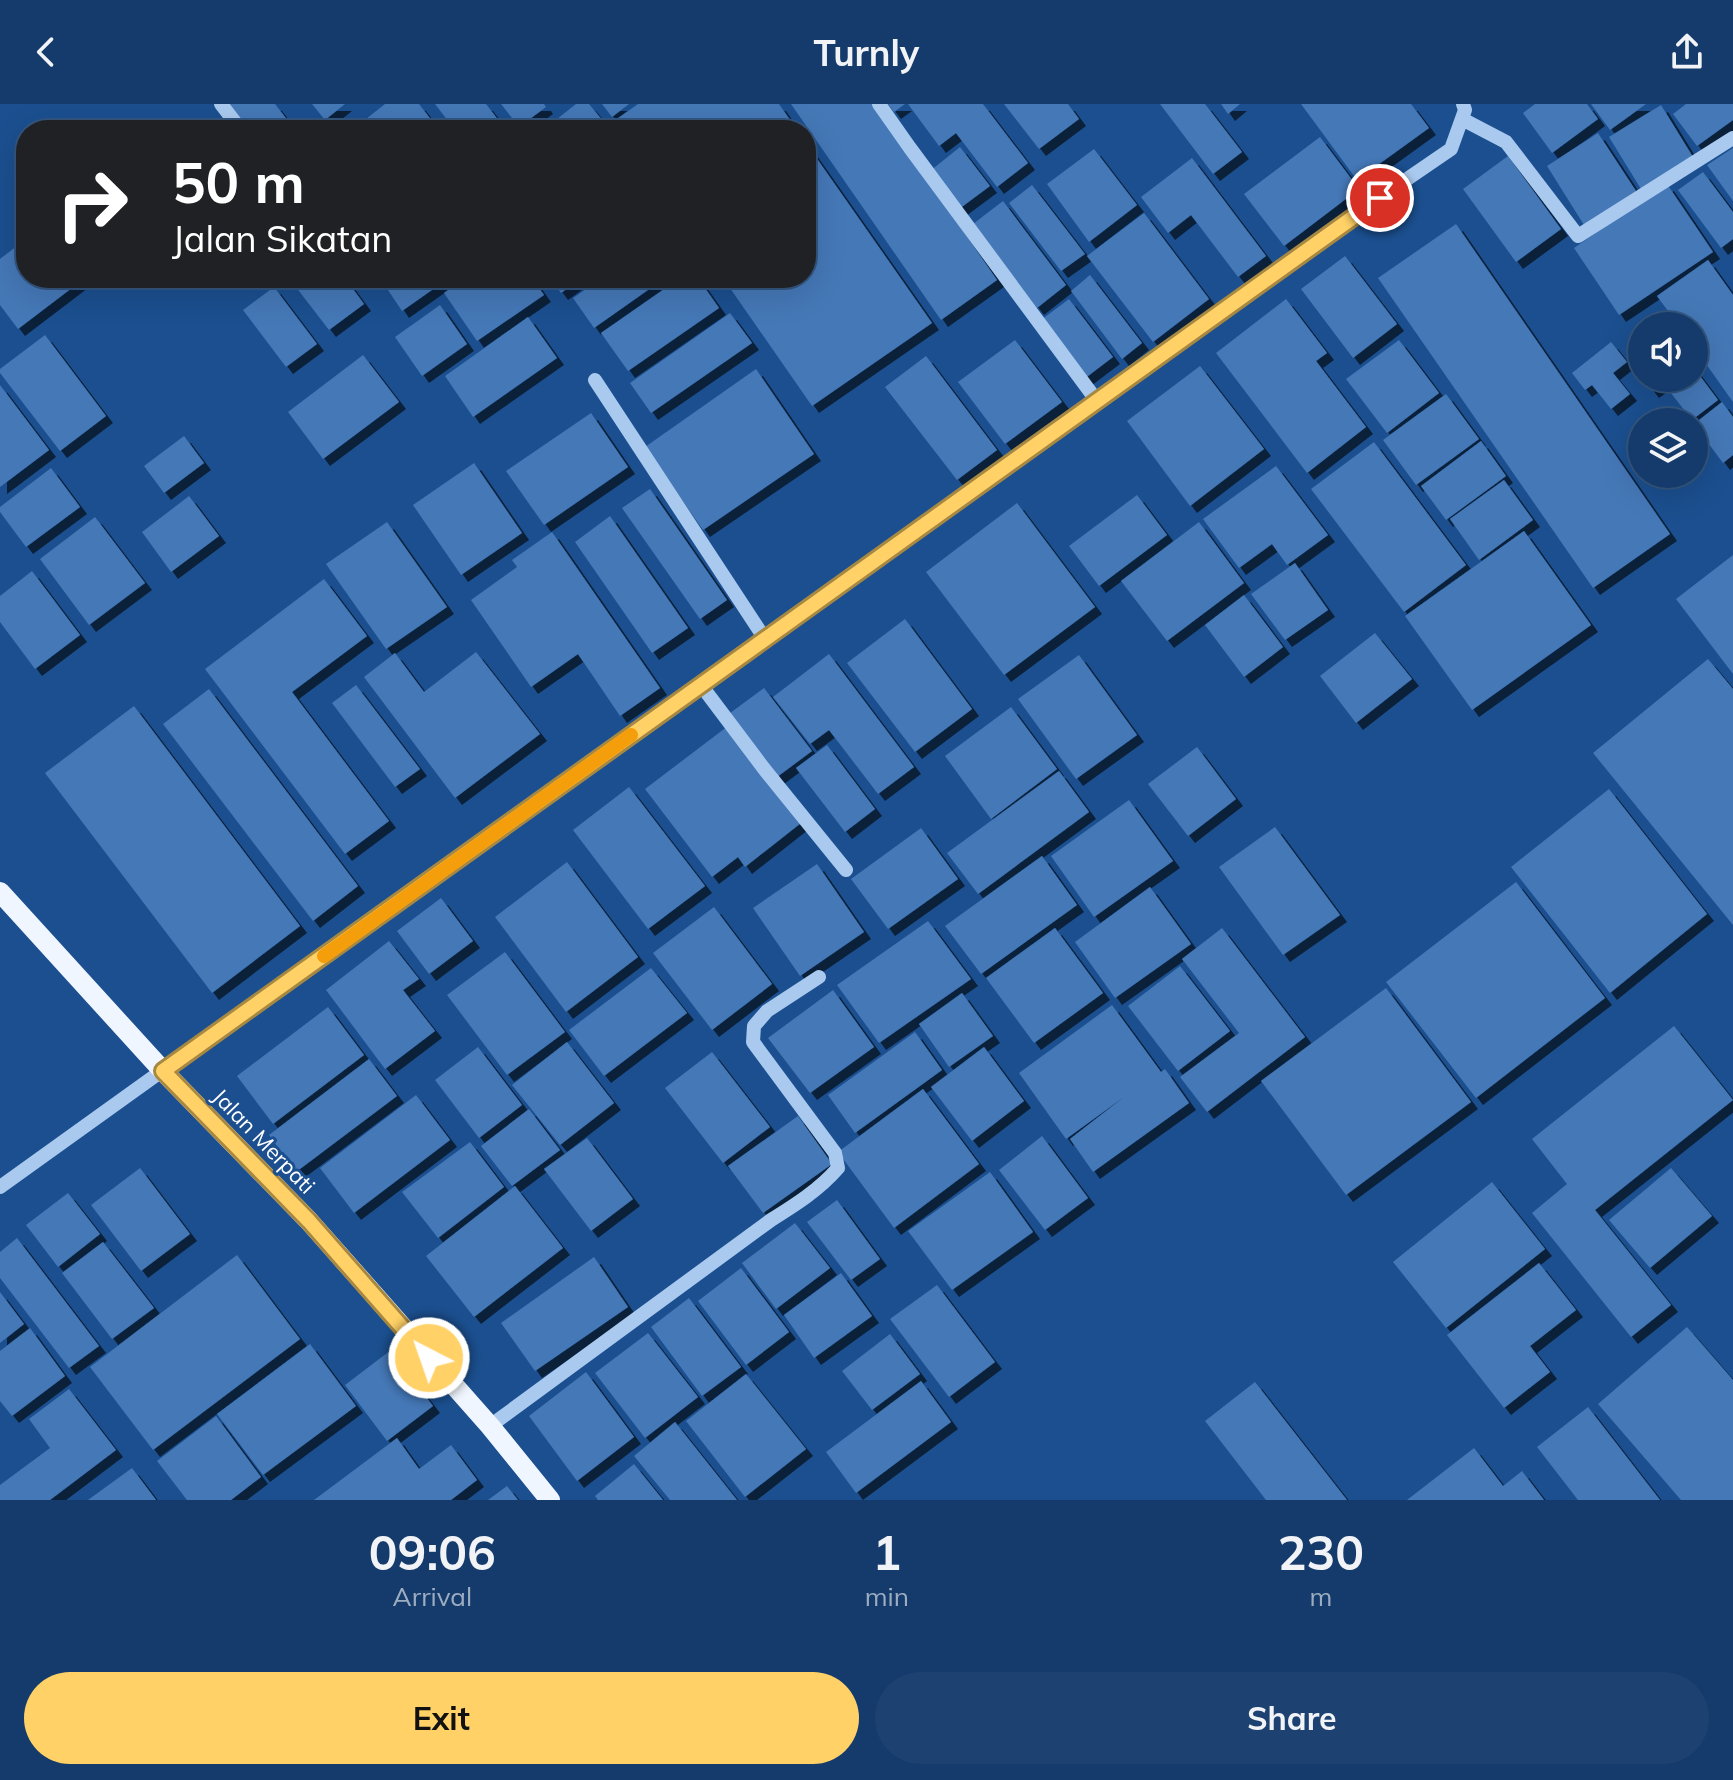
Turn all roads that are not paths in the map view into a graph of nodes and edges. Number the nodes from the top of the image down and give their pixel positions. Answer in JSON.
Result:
{"nodes":[{"id":1,"x":221,"y":104,"type":"edge"},
{"id":2,"x":879,"y":104,"type":"edge"},
{"id":3,"x":1462,"y":112,"type":"edge"},
{"id":4,"x":233,"y":120,"type":"edge"},
{"id":5,"x":1733,"y":138,"type":"edge"},
{"id":6,"x":595,"y":380,"type":"dead end"},
{"id":7,"x":1097,"y":401,"type":"junction"},
{"id":8,"x":765,"y":639,"type":"junction"},
{"id":9,"x":701,"y":685,"type":"junction"},
{"id":10,"x":846,"y":870,"type":"dead end"},
{"id":11,"x":0,"y":892,"type":"edge"},
{"id":12,"x":819,"y":977,"type":"dead end"},
{"id":13,"x":163,"y":1071,"type":"junction"},
{"id":14,"x":0,"y":1187,"type":"edge"},
{"id":15,"x":490,"y":1426,"type":"junction"},
{"id":16,"x":550,"y":1500,"type":"edge"}],
"edges":[{"from":1,"to":4,"type":"street"},
{"from":2,"to":7,"type":"street"},
{"from":3,"to":5,"type":"street"},
{"from":3,"to":7,"type":"street"},
{"from":6,"to":8,"type":"street"},
{"from":7,"to":8,"type":"street"},
{"from":8,"to":9,"type":"street"},
{"from":9,"to":10,"type":"street"},
{"from":9,"to":13,"type":"street"},
{"from":11,"to":13,"type":"main road","name":"Jalan Merpati"},
{"from":12,"to":15,"type":"street"},
{"from":13,"to":14,"type":"street"},
{"from":13,"to":15,"type":"main road","name":"Jalan Merpati"},
{"from":15,"to":16,"type":"main road","name":"Jalan Merpati"}]}
